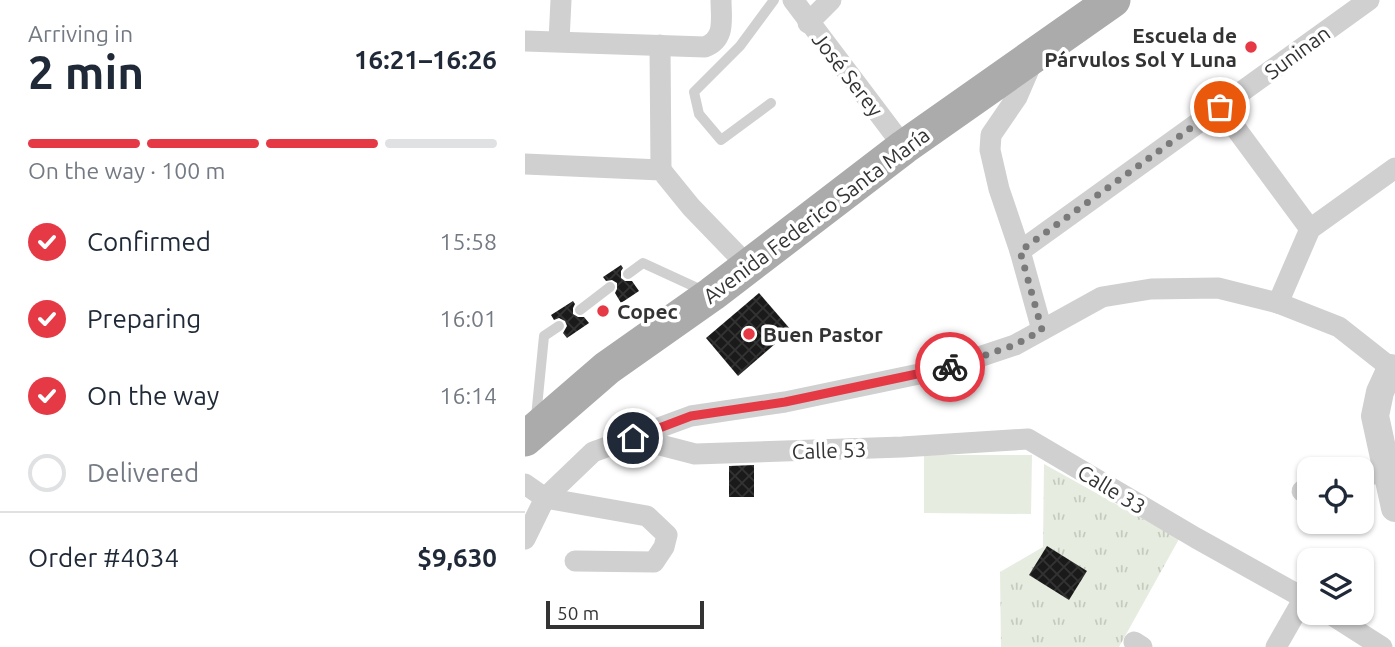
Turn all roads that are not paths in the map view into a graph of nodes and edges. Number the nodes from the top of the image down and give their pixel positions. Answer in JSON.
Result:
{"nodes":[{"id":1,"x":561,"y":0,"type":"edge"},
{"id":2,"x":721,"y":0,"type":"edge"},
{"id":3,"x":774,"y":0,"type":"edge"},
{"id":4,"x":793,"y":0,"type":"edge"},
{"id":5,"x":831,"y":0,"type":"edge"},
{"id":6,"x":1113,"y":0,"type":"edge"},
{"id":7,"x":1369,"y":0,"type":"edge"},
{"id":8,"x":809,"y":23,"type":"junction"},
{"id":9,"x":525,"y":41,"type":"edge"},
{"id":10,"x":559,"y":41,"type":"junction"},
{"id":11,"x":660,"y":45,"type":"junction"},
{"id":12,"x":1035,"y":57,"type":"junction"},
{"id":13,"x":771,"y":103,"type":"dead end"},
{"id":14,"x":1220,"y":107,"type":"junction"},
{"id":15,"x":904,"y":146,"type":"junction"},
{"id":16,"x":525,"y":164,"type":"edge"},
{"id":17,"x":1395,"y":168,"type":"edge"},
{"id":18,"x":661,"y":170,"type":"junction"},
{"id":19,"x":1310,"y":229,"type":"junction"},
{"id":20,"x":1020,"y":251,"type":"junction"},
{"id":21,"x":749,"y":267,"type":"junction"},
{"id":22,"x":628,"y":274,"type":"dead end"},
{"id":23,"x":610,"y":287,"type":"dead end"},
{"id":24,"x":712,"y":294,"type":"junction"},
{"id":25,"x":1278,"y":303,"type":"junction"},
{"id":26,"x":580,"y":310,"type":"dead end"},
{"id":27,"x":558,"y":326,"type":"dead end"},
{"id":28,"x":1042,"y":330,"type":"junction"},
{"id":29,"x":1393,"y":368,"type":"edge"},
{"id":30,"x":530,"y":433,"type":"edge"},
{"id":31,"x":633,"y":438,"type":"junction"},
{"id":32,"x":1028,"y":439,"type":"joint"},
{"id":33,"x":1374,"y":474,"type":"edge"},
{"id":34,"x":525,"y":484,"type":"edge"},
{"id":35,"x":545,"y":498,"type":"junction"},
{"id":36,"x":1395,"y":508,"type":"edge"},
{"id":37,"x":525,"y":539,"type":"edge"},
{"id":38,"x":575,"y":561,"type":"dead end"},
{"id":39,"x":1297,"y":594,"type":"edge"},
{"id":40,"x":1297,"y":613,"type":"edge"},
{"id":41,"x":1347,"y":625,"type":"edge"},
{"id":42,"x":1276,"y":647,"type":"edge"},
{"id":43,"x":1382,"y":647,"type":"edge"}],
"edges":[{"from":1,"to":10,"type":"street"},
{"from":2,"to":11,"type":"street"},
{"from":3,"to":13,"type":"lane"},
{"from":4,"to":8,"type":"street","name":"José Serey"},
{"from":5,"to":8,"type":"street"},
{"from":6,"to":12,"type":"main road","name":"Avenida Federico Santa María"},
{"from":7,"to":14,"type":"street","name":"Suninan"},
{"from":8,"to":15,"type":"street","name":"José Serey"},
{"from":9,"to":10,"type":"street"},
{"from":10,"to":11,"type":"street"},
{"from":11,"to":18,"type":"street"},
{"from":12,"to":15,"type":"main road","name":"Avenida Federico Santa María"},
{"from":12,"to":20,"type":"street"},
{"from":14,"to":19,"type":"street"},
{"from":14,"to":20,"type":"street","name":"Suninan"},
{"from":15,"to":21,"type":"main road","name":"Avenida Federico Santa María"},
{"from":16,"to":18,"type":"street"},
{"from":17,"to":19,"type":"street"},
{"from":18,"to":21,"type":"street"},
{"from":19,"to":25,"type":"street"},
{"from":20,"to":28,"type":"street"},
{"from":21,"to":24,"type":"main road","name":"Avenida Federico Santa María"},
{"from":22,"to":24,"type":"lane"},
{"from":23,"to":26,"type":"lane"},
{"from":24,"to":30,"type":"main road","name":"Avenida Federico Santa María"},
{"from":25,"to":28,"type":"street"},
{"from":25,"to":29,"type":"street"},
{"from":27,"to":30,"type":"lane"},
{"from":28,"to":31,"type":"street"},
{"from":29,"to":33,"type":"street"},
{"from":31,"to":32,"type":"street","name":"Calle 53"},
{"from":31,"to":35,"type":"street"},
{"from":32,"to":39,"type":"street","name":"Calle 33"},
{"from":33,"to":36,"type":"street"},
{"from":34,"to":35,"type":"street"},
{"from":35,"to":37,"type":"street"},
{"from":35,"to":38,"type":"street"},
{"from":40,"to":42,"type":"street"},
{"from":41,"to":43,"type":"street"}]}
